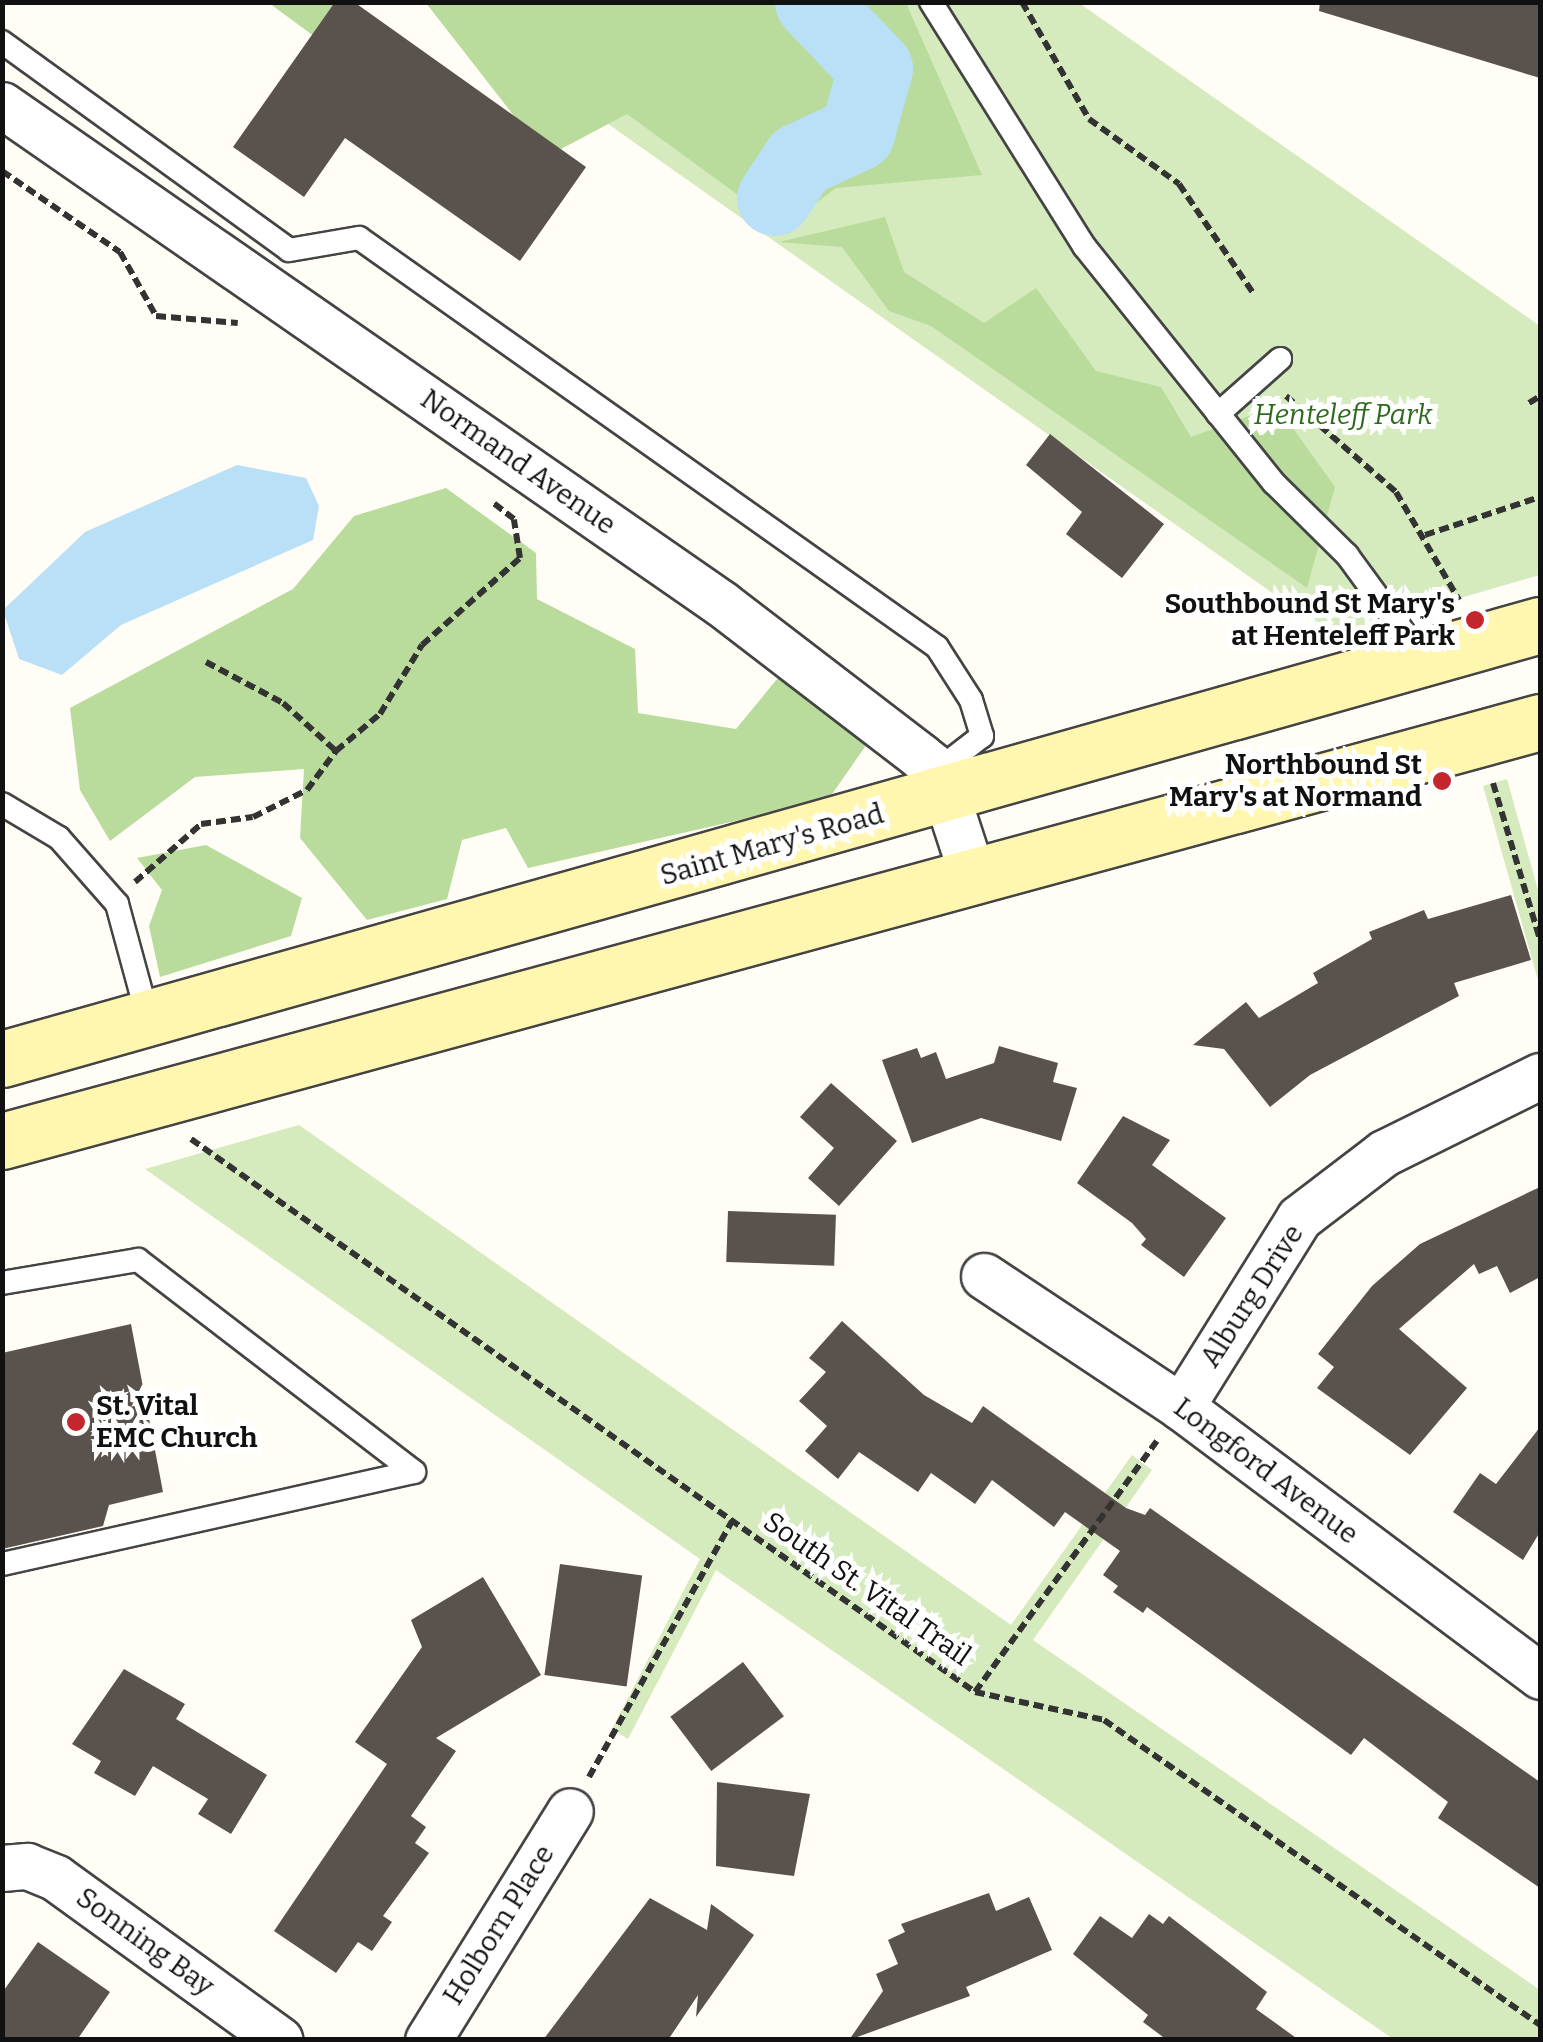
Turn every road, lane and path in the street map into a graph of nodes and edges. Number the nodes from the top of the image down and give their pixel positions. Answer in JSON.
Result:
{"nodes":[{"id":1,"x":931,"y":2,"type":"edge"},
{"id":2,"x":1022,"y":2,"type":"edge"},
{"id":3,"x":2,"y":42,"type":"edge"},
{"id":4,"x":2,"y":105,"type":"edge"},
{"id":5,"x":2,"y":171,"type":"edge"},
{"id":6,"x":1253,"y":292,"type":"dead end"},
{"id":7,"x":259,"y":324,"type":"dead end"},
{"id":8,"x":1280,"y":359,"type":"dead end"},
{"id":9,"x":1262,"y":375,"type":"junction"},
{"id":10,"x":1540,"y":396,"type":"edge"},
{"id":11,"x":1529,"y":403,"type":"dead end"},
{"id":12,"x":1218,"y":414,"type":"junction"},
{"id":13,"x":482,"y":494,"type":"dead end"},
{"id":14,"x":1540,"y":497,"type":"edge"},
{"id":15,"x":1424,"y":535,"type":"junction"},
{"id":16,"x":1540,"y":625,"type":"edge"},
{"id":17,"x":1476,"y":643,"type":"junction"},
{"id":18,"x":1423,"y":658,"type":"junction"},
{"id":19,"x":206,"y":662,"type":"dead end"},
{"id":20,"x":1540,"y":722,"type":"edge"},
{"id":21,"x":1481,"y":739,"type":"junction"},
{"id":22,"x":336,"y":752,"type":"junction"},
{"id":23,"x":942,"y":783,"type":"junction"},
{"id":24,"x":2,"y":804,"type":"edge"},
{"id":25,"x":971,"y":871,"type":"junction"},
{"id":26,"x":117,"y":904,"type":"junction"},
{"id":27,"x":1540,"y":940,"type":"edge"},
{"id":28,"x":149,"y":1022,"type":"junction"},
{"id":29,"x":2,"y":1059,"type":"edge"},
{"id":30,"x":1540,"y":1076,"type":"edge"},
{"id":31,"x":190,"y":1139,"type":"dead end"},
{"id":32,"x":2,"y":1141,"type":"edge"},
{"id":33,"x":984,"y":1276,"type":"dead end"},
{"id":34,"x":2,"y":1283,"type":"edge"},
{"id":35,"x":1181,"y":1408,"type":"junction"},
{"id":36,"x":732,"y":1521,"type":"junction"},
{"id":37,"x":2,"y":1564,"type":"edge"},
{"id":38,"x":1540,"y":1676,"type":"edge"},
{"id":39,"x":975,"y":1692,"type":"junction"},
{"id":40,"x":570,"y":1811,"type":"joint"},
{"id":41,"x":2,"y":1868,"type":"edge"},
{"id":42,"x":1540,"y":2026,"type":"edge"},
{"id":43,"x":280,"y":2040,"type":"edge"},
{"id":44,"x":428,"y":2040,"type":"edge"}],
"edges":[{"from":1,"to":12,"type":"lane"},
{"from":2,"to":6,"type":"path"},
{"from":3,"to":23,"type":"lane"},
{"from":4,"to":23,"type":"street","name":"Normand Avenue"},
{"from":5,"to":7,"type":"path"},
{"from":8,"to":9,"type":"lane"},
{"from":9,"to":12,"type":"lane"},
{"from":9,"to":15,"type":"path"},
{"from":10,"to":11,"type":"path"},
{"from":12,"to":18,"type":"lane"},
{"from":13,"to":22,"type":"path"},
{"from":14,"to":15,"type":"path"},
{"from":15,"to":17,"type":"path"},
{"from":16,"to":17,"type":"main road","name":"Saint Mary's Road"},
{"from":17,"to":18,"type":"main road","name":"Saint Mary's Road"},
{"from":18,"to":23,"type":"main road","name":"Saint Mary's Road"},
{"from":19,"to":22,"type":"path"},
{"from":20,"to":21,"type":"main road"},
{"from":21,"to":25,"type":"main road"},
{"from":21,"to":27,"type":"path"},
{"from":22,"to":26,"type":"path"},
{"from":23,"to":25,"type":"street"},
{"from":23,"to":28,"type":"main road","name":"Saint Mary's Road"},
{"from":24,"to":26,"type":"lane"},
{"from":25,"to":32,"type":"main road"},
{"from":26,"to":28,"type":"lane"},
{"from":28,"to":29,"type":"main road","name":"Saint Mary's Road"},
{"from":30,"to":35,"type":"street","name":"Alburg Drive"},
{"from":31,"to":36,"type":"path","name":"South St. Vital Trail"},
{"from":33,"to":35,"type":"street","name":"Longford Avenue"},
{"from":34,"to":37,"type":"lane"},
{"from":35,"to":38,"type":"street","name":"Longford Avenue"},
{"from":35,"to":39,"type":"path"},
{"from":36,"to":39,"type":"path","name":"South St. Vital Trail"},
{"from":36,"to":40,"type":"path"},
{"from":39,"to":42,"type":"path","name":"South St. Vital Trail"},
{"from":40,"to":44,"type":"street","name":"Holborn Place"},
{"from":41,"to":43,"type":"street","name":"Sonning Bay"}]}
